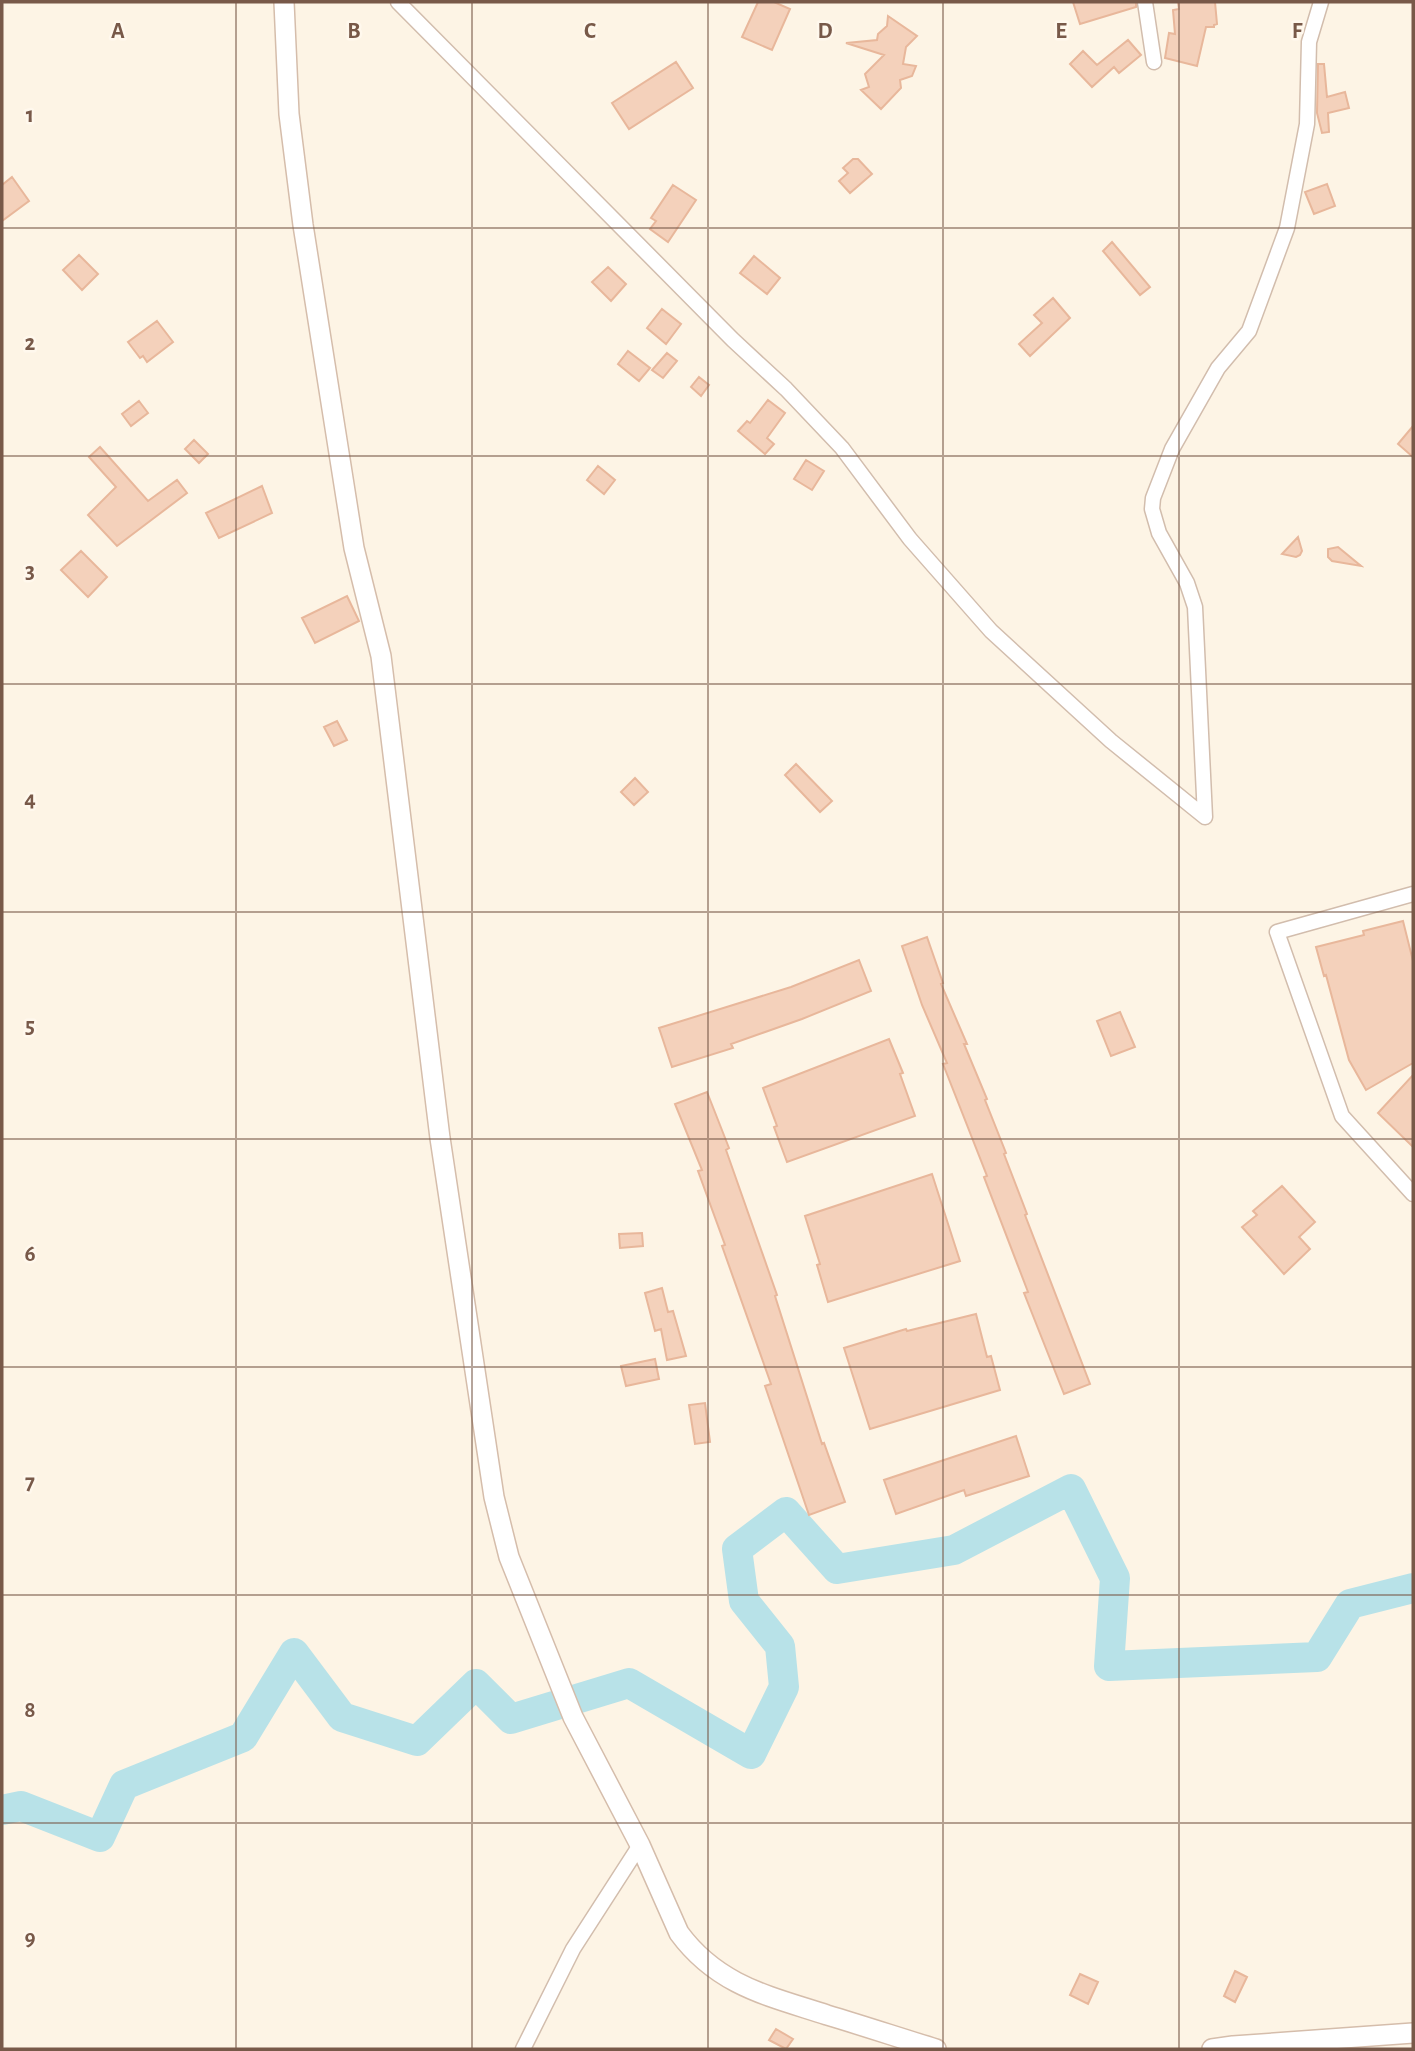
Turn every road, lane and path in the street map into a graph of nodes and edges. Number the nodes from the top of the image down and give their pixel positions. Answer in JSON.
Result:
{"nodes":[{"id":1,"x":284,"y":2,"type":"edge"},
{"id":2,"x":398,"y":2,"type":"edge"},
{"id":3,"x":1145,"y":2,"type":"edge"},
{"id":4,"x":1321,"y":2,"type":"edge"},
{"id":5,"x":1154,"y":62,"type":"dead end"},
{"id":6,"x":1413,"y":894,"type":"edge"},
{"id":7,"x":1413,"y":1194,"type":"edge"},
{"id":8,"x":640,"y":1845,"type":"junction"},
{"id":9,"x":1413,"y":2033,"type":"edge"},
{"id":10,"x":523,"y":2049,"type":"edge"},
{"id":11,"x":936,"y":2049,"type":"edge"},
{"id":12,"x":1212,"y":2049,"type":"edge"}],
"edges":[{"from":1,"to":8,"type":"street"},
{"from":2,"to":4,"type":"street"},
{"from":3,"to":5,"type":"street"},
{"from":6,"to":7,"type":"street"},
{"from":8,"to":10,"type":"street"},
{"from":8,"to":11,"type":"street"},
{"from":9,"to":12,"type":"street"}]}
